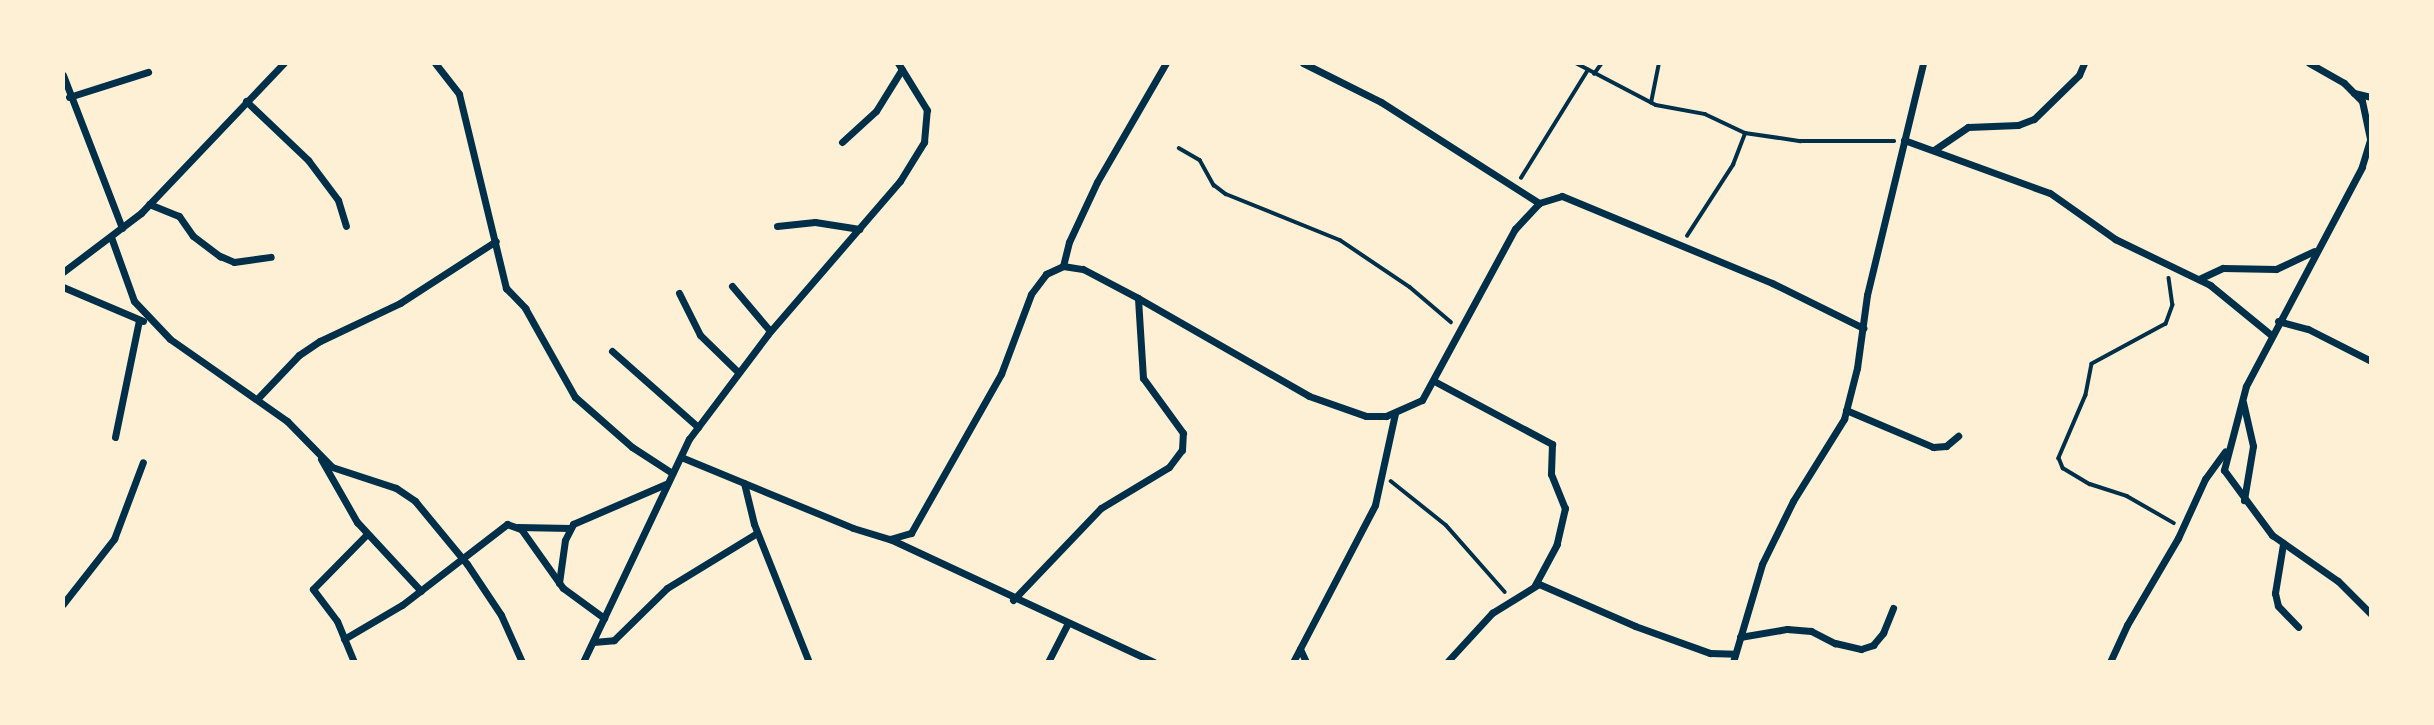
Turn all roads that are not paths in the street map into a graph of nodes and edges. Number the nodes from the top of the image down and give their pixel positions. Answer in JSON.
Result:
{"nodes":[{"id":1,"x":284,"y":63,"type":"edge"},
{"id":2,"x":435,"y":63,"type":"edge"},
{"id":3,"x":1166,"y":63,"type":"edge"},
{"id":4,"x":1303,"y":63,"type":"edge"},
{"id":5,"x":1923,"y":63,"type":"edge"},
{"id":6,"x":2084,"y":63,"type":"edge"},
{"id":7,"x":2309,"y":63,"type":"edge"},
{"id":8,"x":900,"y":66,"type":"edge"},
{"id":9,"x":148,"y":72,"type":"dead end"},
{"id":10,"x":63,"y":75,"type":"edge"},
{"id":11,"x":2354,"y":93,"type":"junction"},
{"id":12,"x":69,"y":97,"type":"junction"},
{"id":13,"x":2371,"y":97,"type":"edge"},
{"id":14,"x":246,"y":101,"type":"junction"},
{"id":15,"x":1904,"y":140,"type":"junction"},
{"id":16,"x":842,"y":142,"type":"dead end"},
{"id":17,"x":1934,"y":150,"type":"junction"},
{"id":18,"x":2368,"y":151,"type":"edge"},
{"id":19,"x":1539,"y":203,"type":"junction"},
{"id":20,"x":149,"y":204,"type":"junction"},
{"id":21,"x":346,"y":226,"type":"dead end"},
{"id":22,"x":777,"y":226,"type":"dead end"},
{"id":23,"x":122,"y":228,"type":"junction"},
{"id":24,"x":859,"y":229,"type":"junction"},
{"id":25,"x":111,"y":237,"type":"junction"},
{"id":26,"x":496,"y":241,"type":"junction"},
{"id":27,"x":2314,"y":251,"type":"junction"},
{"id":28,"x":271,"y":257,"type":"dead end"},
{"id":29,"x":1063,"y":266,"type":"junction"},
{"id":30,"x":63,"y":272,"type":"edge"},
{"id":31,"x":2199,"y":279,"type":"junction"},
{"id":32,"x":732,"y":286,"type":"dead end"},
{"id":33,"x":63,"y":288,"type":"edge"},
{"id":34,"x":679,"y":293,"type":"dead end"},
{"id":35,"x":1138,"y":298,"type":"junction"},
{"id":36,"x":139,"y":320,"type":"junction"},
{"id":37,"x":2278,"y":321,"type":"junction"},
{"id":38,"x":153,"y":324,"type":"junction"},
{"id":39,"x":1863,"y":328,"type":"junction"},
{"id":40,"x":770,"y":331,"type":"junction"},
{"id":41,"x":2271,"y":335,"type":"junction"},
{"id":42,"x":612,"y":351,"type":"dead end"},
{"id":43,"x":2371,"y":361,"type":"edge"},
{"id":44,"x":738,"y":372,"type":"junction"},
{"id":45,"x":1434,"y":381,"type":"junction"},
{"id":46,"x":258,"y":398,"type":"junction"},
{"id":47,"x":2242,"y":401,"type":"junction"},
{"id":48,"x":1846,"y":410,"type":"junction"},
{"id":49,"x":1395,"y":413,"type":"junction"},
{"id":50,"x":698,"y":427,"type":"junction"},
{"id":51,"x":1958,"y":436,"type":"dead end"},
{"id":52,"x":115,"y":437,"type":"dead end"},
{"id":53,"x":2227,"y":449,"type":"junction"},
{"id":54,"x":319,"y":454,"type":"junction"},
{"id":55,"x":681,"y":457,"type":"junction"},
{"id":56,"x":144,"y":462,"type":"dead end"},
{"id":57,"x":672,"y":473,"type":"junction"},
{"id":58,"x":744,"y":483,"type":"junction"},
{"id":59,"x":667,"y":484,"type":"junction"},
{"id":60,"x":2244,"y":500,"type":"junction"},
{"id":61,"x":518,"y":527,"type":"junction"},
{"id":62,"x":569,"y":527,"type":"junction"},
{"id":63,"x":757,"y":533,"type":"junction"},
{"id":64,"x":367,"y":534,"type":"junction"},
{"id":65,"x":890,"y":540,"type":"junction"},
{"id":66,"x":2283,"y":544,"type":"junction"},
{"id":67,"x":461,"y":556,"type":"junction"},
{"id":68,"x":559,"y":583,"type":"junction"},
{"id":69,"x":1535,"y":585,"type":"junction"},
{"id":70,"x":421,"y":591,"type":"junction"},
{"id":71,"x":1013,"y":600,"type":"junction"},
{"id":72,"x":63,"y":604,"type":"edge"},
{"id":73,"x":1893,"y":608,"type":"dead end"},
{"id":74,"x":2368,"y":611,"type":"edge"},
{"id":75,"x":604,"y":618,"type":"junction"},
{"id":76,"x":2371,"y":621,"type":"edge"},
{"id":77,"x":1068,"y":623,"type":"junction"},
{"id":78,"x":2298,"y":627,"type":"dead end"},
{"id":79,"x":1740,"y":637,"type":"junction"},
{"id":80,"x":344,"y":639,"type":"junction"},
{"id":81,"x":593,"y":642,"type":"junction"},
{"id":82,"x":1300,"y":649,"type":"junction"},
{"id":83,"x":1734,"y":658,"type":"edge"},
{"id":84,"x":354,"y":662,"type":"edge"},
{"id":85,"x":522,"y":662,"type":"edge"},
{"id":86,"x":583,"y":662,"type":"edge"},
{"id":87,"x":809,"y":662,"type":"edge"},
{"id":88,"x":1048,"y":662,"type":"edge"},
{"id":89,"x":1154,"y":662,"type":"edge"},
{"id":90,"x":1293,"y":662,"type":"edge"},
{"id":91,"x":1306,"y":662,"type":"edge"},
{"id":92,"x":1447,"y":662,"type":"edge"},
{"id":93,"x":2110,"y":662,"type":"edge"}],
"edges":[{"from":1,"to":14,"type":"street"},
{"from":2,"to":26,"type":"street"},
{"from":3,"to":29,"type":"street"},
{"from":4,"to":19,"type":"street"},
{"from":5,"to":15,"type":"street"},
{"from":6,"to":17,"type":"street"},
{"from":7,"to":11,"type":"street"},
{"from":8,"to":16,"type":"street"},
{"from":8,"to":24,"type":"street"},
{"from":9,"to":12,"type":"street"},
{"from":10,"to":12,"type":"street"},
{"from":11,"to":13,"type":"street"},
{"from":11,"to":18,"type":"street"},
{"from":12,"to":23,"type":"street"},
{"from":14,"to":20,"type":"street"},
{"from":14,"to":21,"type":"street"},
{"from":15,"to":17,"type":"street"},
{"from":15,"to":39,"type":"street"},
{"from":17,"to":31,"type":"street"},
{"from":18,"to":27,"type":"street"},
{"from":19,"to":39,"type":"street"},
{"from":19,"to":45,"type":"street"},
{"from":20,"to":23,"type":"street"},
{"from":20,"to":28,"type":"street"},
{"from":22,"to":24,"type":"street"},
{"from":23,"to":25,"type":"street"},
{"from":24,"to":40,"type":"street"},
{"from":25,"to":30,"type":"street"},
{"from":25,"to":38,"type":"street"},
{"from":26,"to":46,"type":"street"},
{"from":26,"to":57,"type":"street"},
{"from":27,"to":31,"type":"street"},
{"from":27,"to":37,"type":"street"},
{"from":29,"to":35,"type":"street"},
{"from":29,"to":65,"type":"street"},
{"from":31,"to":41,"type":"street"},
{"from":32,"to":40,"type":"street"},
{"from":33,"to":36,"type":"street"},
{"from":34,"to":44,"type":"street"},
{"from":35,"to":49,"type":"street"},
{"from":35,"to":71,"type":"street"},
{"from":36,"to":38,"type":"street"},
{"from":36,"to":52,"type":"street"},
{"from":37,"to":41,"type":"street"},
{"from":37,"to":43,"type":"street"},
{"from":38,"to":46,"type":"street"},
{"from":39,"to":48,"type":"street"},
{"from":40,"to":44,"type":"street"},
{"from":41,"to":47,"type":"street"},
{"from":42,"to":50,"type":"street"},
{"from":44,"to":50,"type":"street"},
{"from":45,"to":49,"type":"street"},
{"from":45,"to":69,"type":"street"},
{"from":46,"to":54,"type":"street"},
{"from":47,"to":53,"type":"street"},
{"from":47,"to":60,"type":"street"},
{"from":48,"to":51,"type":"street"},
{"from":48,"to":79,"type":"street"},
{"from":49,"to":82,"type":"street"},
{"from":50,"to":55,"type":"street"},
{"from":53,"to":60,"type":"street"},
{"from":53,"to":93,"type":"street"},
{"from":54,"to":64,"type":"street"},
{"from":54,"to":67,"type":"street"},
{"from":55,"to":57,"type":"street"},
{"from":55,"to":58,"type":"street"},
{"from":56,"to":72,"type":"street"},
{"from":57,"to":59,"type":"street"},
{"from":58,"to":63,"type":"street"},
{"from":58,"to":65,"type":"street"},
{"from":59,"to":62,"type":"street"},
{"from":59,"to":75,"type":"street"},
{"from":60,"to":66,"type":"street"},
{"from":61,"to":62,"type":"street"},
{"from":61,"to":67,"type":"street"},
{"from":61,"to":68,"type":"street"},
{"from":62,"to":68,"type":"street"},
{"from":63,"to":81,"type":"street"},
{"from":63,"to":87,"type":"street"},
{"from":64,"to":70,"type":"street"},
{"from":64,"to":80,"type":"street"},
{"from":65,"to":71,"type":"street"},
{"from":66,"to":74,"type":"street"},
{"from":66,"to":78,"type":"street"},
{"from":67,"to":70,"type":"street"},
{"from":67,"to":85,"type":"street"},
{"from":68,"to":75,"type":"street"},
{"from":69,"to":83,"type":"street"},
{"from":69,"to":92,"type":"street"},
{"from":70,"to":80,"type":"street"},
{"from":71,"to":77,"type":"street"},
{"from":73,"to":79,"type":"street"},
{"from":74,"to":76,"type":"street"},
{"from":75,"to":81,"type":"street"},
{"from":77,"to":88,"type":"street"},
{"from":77,"to":89,"type":"street"},
{"from":79,"to":83,"type":"street"},
{"from":80,"to":84,"type":"street"},
{"from":81,"to":86,"type":"street"},
{"from":82,"to":90,"type":"street"},
{"from":82,"to":91,"type":"street"}]}
